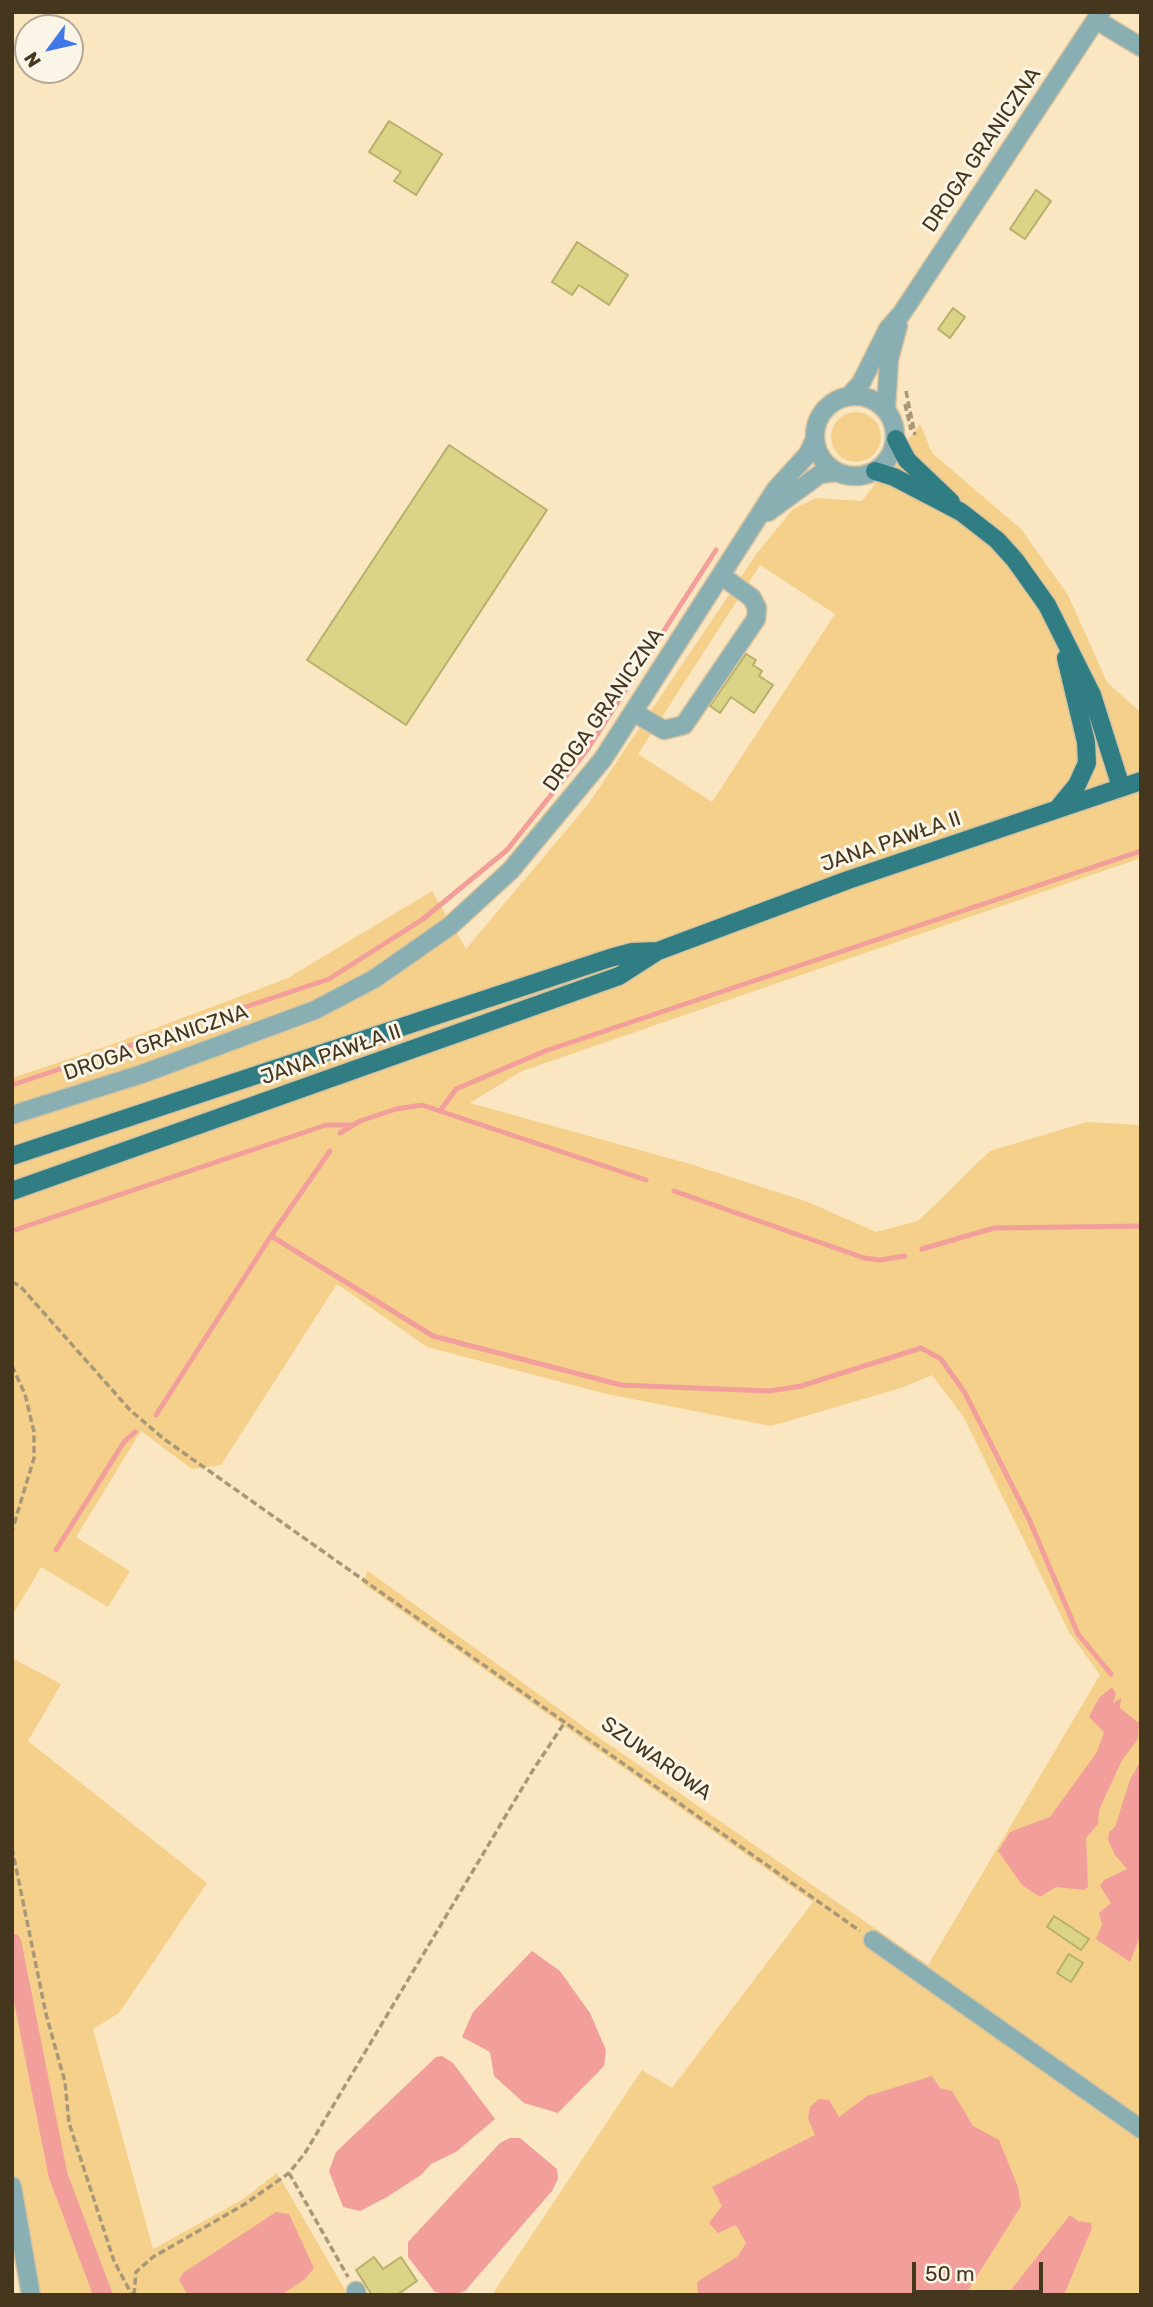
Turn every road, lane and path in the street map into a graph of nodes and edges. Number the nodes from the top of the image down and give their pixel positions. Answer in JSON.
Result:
{"nodes":[{"id":1,"x":1098,"y":16,"type":"edge"},
{"id":2,"x":1141,"y":47,"type":"edge"},
{"id":3,"x":902,"y":313,"type":"junction"},
{"id":4,"x":849,"y":396,"type":"junction"},
{"id":5,"x":886,"y":409,"type":"junction"},
{"id":6,"x":815,"y":439,"type":"junction"},
{"id":7,"x":896,"y":439,"type":"junction"},
{"id":8,"x":916,"y":441,"type":"dead end"},
{"id":9,"x":915,"y":447,"type":"dead end"},
{"id":10,"x":875,"y":471,"type":"junction"},
{"id":11,"x":838,"y":472,"type":"junction"},
{"id":12,"x":961,"y":512,"type":"junction"},
{"id":13,"x":757,"y":521,"type":"junction"},
{"id":14,"x":722,"y":576,"type":"junction"},
{"id":15,"x":1061,"y":634,"type":"junction"},
{"id":16,"x":633,"y":712,"type":"junction"},
{"id":17,"x":1141,"y":781,"type":"edge"},
{"id":18,"x":1121,"y":787,"type":"junction"},
{"id":19,"x":1058,"y":808,"type":"junction"},
{"id":20,"x":659,"y":951,"type":"junction"},
{"id":21,"x":12,"y":1115,"type":"edge"},
{"id":22,"x":12,"y":1156,"type":"edge"},
{"id":23,"x":12,"y":1191,"type":"edge"},
{"id":24,"x":12,"y":1282,"type":"edge"},
{"id":25,"x":12,"y":1366,"type":"edge"},
{"id":26,"x":12,"y":1531,"type":"edge"},
{"id":27,"x":565,"y":1722,"type":"junction"},
{"id":28,"x":12,"y":1848,"type":"edge"},
{"id":29,"x":873,"y":1940,"type":"joint"},
{"id":30,"x":1141,"y":2129,"type":"edge"},
{"id":31,"x":289,"y":2173,"type":"junction"},
{"id":32,"x":12,"y":2186,"type":"edge"},
{"id":33,"x":357,"y":2293,"type":"edge"},
{"id":34,"x":31,"y":2295,"type":"edge"},
{"id":35,"x":133,"y":2295,"type":"edge"}],
"edges":[{"from":1,"to":2,"type":"street"},
{"from":1,"to":3,"type":"street","name":"DROGA GRANICZNA"},
{"from":3,"to":4,"type":"street","name":"DROGA GRANICZNA"},
{"from":3,"to":5,"type":"street","name":"DROGA GRANICZNA"},
{"from":4,"to":5,"type":"street"},
{"from":4,"to":6,"type":"street"},
{"from":5,"to":7,"type":"street"},
{"from":6,"to":11,"type":"street"},
{"from":6,"to":13,"type":"street","name":"DROGA GRANICZNA"},
{"from":7,"to":10,"type":"street"},
{"from":7,"to":12,"type":"main road"},
{"from":8,"to":9,"type":"path"},
{"from":10,"to":11,"type":"street"},
{"from":10,"to":12,"type":"main road"},
{"from":11,"to":13,"type":"street","name":"DROGA GRANICZNA"},
{"from":12,"to":15,"type":"main road"},
{"from":13,"to":14,"type":"street","name":"DROGA GRANICZNA"},
{"from":14,"to":16,"type":"street","name":"DROGA GRANICZNA"},
{"from":14,"to":16,"type":"street"},
{"from":15,"to":18,"type":"main road"},
{"from":15,"to":19,"type":"main road"},
{"from":16,"to":21,"type":"street","name":"DROGA GRANICZNA"},
{"from":17,"to":18,"type":"main road","name":"JANA PAWŁA II"},
{"from":18,"to":19,"type":"main road","name":"JANA PAWŁA II"},
{"from":19,"to":20,"type":"main road","name":"JANA PAWŁA II"},
{"from":20,"to":22,"type":"main road","name":"JANA PAWŁA II"},
{"from":20,"to":23,"type":"main road","name":"JANA PAWŁA II"},
{"from":24,"to":27,"type":"path","name":"SZUWAROWA"},
{"from":25,"to":26,"type":"path"},
{"from":27,"to":29,"type":"path","name":"SZUWAROWA"},
{"from":27,"to":31,"type":"path"},
{"from":28,"to":35,"type":"path"},
{"from":29,"to":30,"type":"street"},
{"from":31,"to":33,"type":"path"},
{"from":31,"to":35,"type":"path"},
{"from":32,"to":34,"type":"street"}]}
